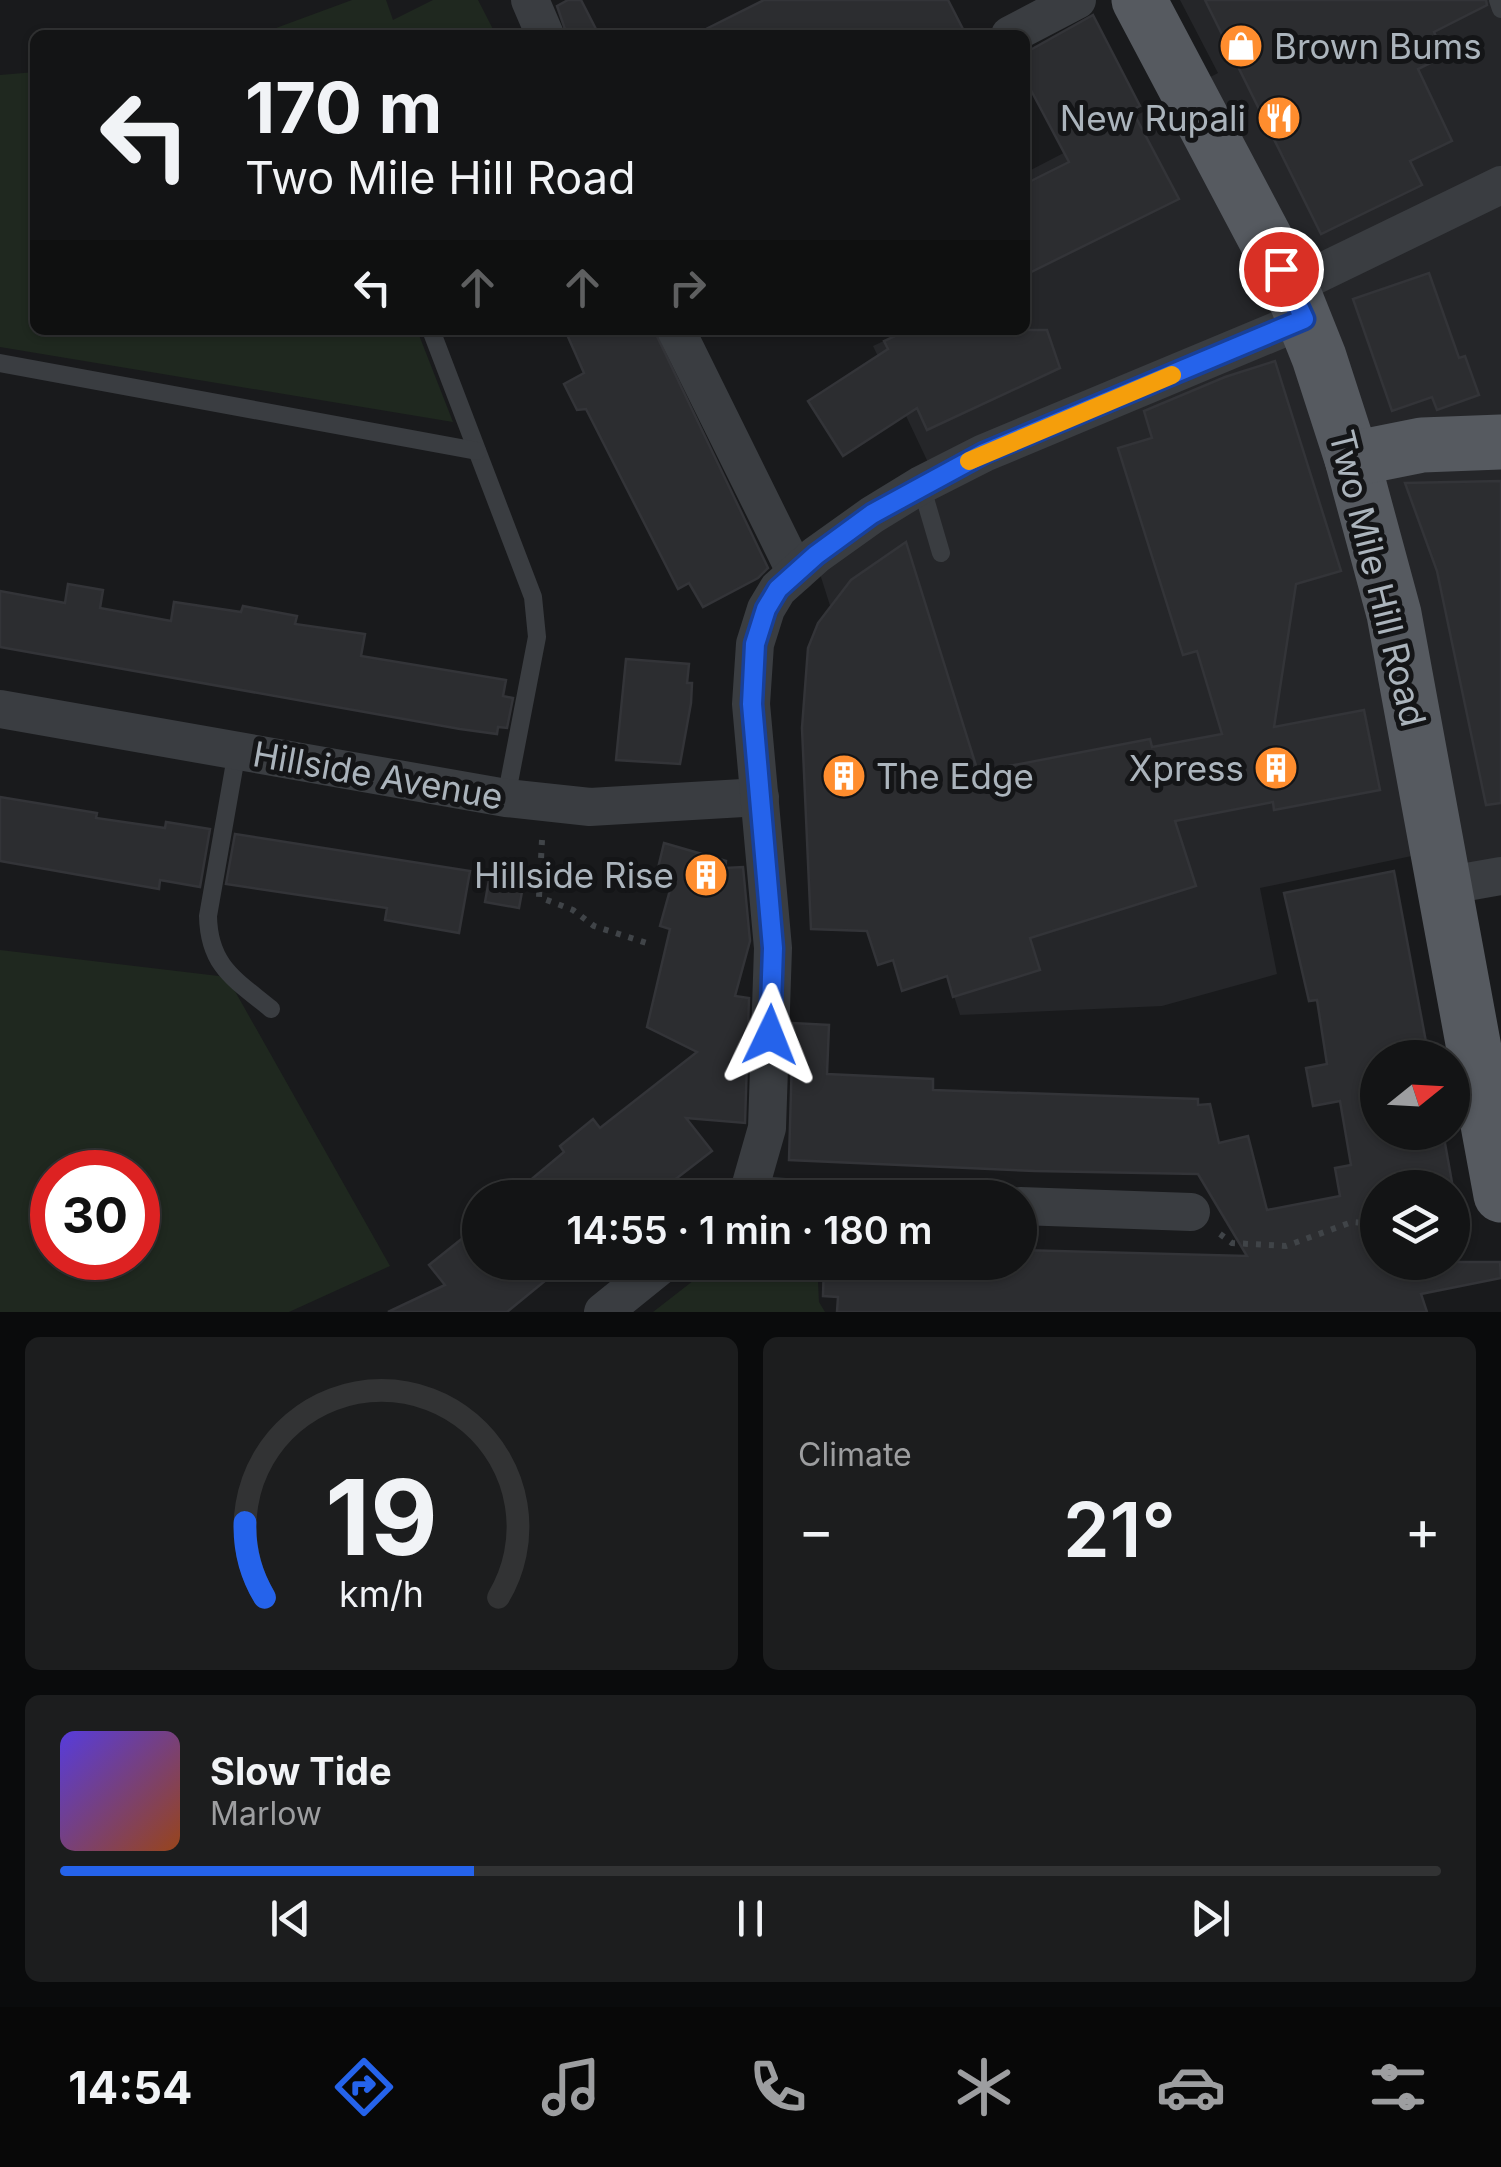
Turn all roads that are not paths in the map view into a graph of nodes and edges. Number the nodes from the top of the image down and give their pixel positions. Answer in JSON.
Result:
{"nodes":[{"id":1,"x":530,"y":0,"type":"edge"},
{"id":2,"x":1077,"y":0,"type":"edge"},
{"id":3,"x":1139,"y":0,"type":"edge"},
{"id":4,"x":1498,"y":0,"type":"edge"},
{"id":5,"x":1501,"y":9,"type":"edge"},
{"id":6,"x":543,"y":30,"type":"edge"},
{"id":7,"x":1020,"y":30,"type":"edge"},
{"id":8,"x":1501,"y":185,"type":"edge"},
{"id":9,"x":1298,"y":303,"type":"junction"},
{"id":10,"x":433,"y":335,"type":"edge"},
{"id":11,"x":678,"y":335,"type":"edge"},
{"id":12,"x":0,"y":364,"type":"edge"},
{"id":13,"x":1501,"y":442,"type":"edge"},
{"id":14,"x":477,"y":451,"type":"junction"},
{"id":15,"x":1352,"y":459,"type":"junction"},
{"id":16,"x":921,"y":486,"type":"junction"},
{"id":17,"x":941,"y":553,"type":"dead end"},
{"id":18,"x":796,"y":574,"type":"junction"},
{"id":19,"x":0,"y":709,"type":"edge"},
{"id":20,"x":237,"y":751,"type":"junction"},
{"id":21,"x":760,"y":797,"type":"junction"},
{"id":22,"x":506,"y":798,"type":"junction"},
{"id":23,"x":1501,"y":876,"type":"edge"},
{"id":24,"x":1444,"y":886,"type":"junction"},
{"id":25,"x":272,"y":1009,"type":"dead end"},
{"id":26,"x":753,"y":1180,"type":"edge"},
{"id":27,"x":1501,"y":1195,"type":"edge"},
{"id":28,"x":1037,"y":1207,"type":"edge"},
{"id":29,"x":1192,"y":1212,"type":"road end"},
{"id":30,"x":643,"y":1280,"type":"edge"},
{"id":31,"x":603,"y":1312,"type":"edge"}],
"edges":[{"from":1,"to":6,"type":"street"},
{"from":2,"to":7,"type":"street"},
{"from":3,"to":9,"type":"main road","name":"Two Mile Hill Road"},
{"from":4,"to":5,"type":"lane"},
{"from":8,"to":9,"type":"street"},
{"from":9,"to":15,"type":"main road","name":"Two Mile Hill Road"},
{"from":9,"to":16,"type":"street"},
{"from":10,"to":14,"type":"lane"},
{"from":11,"to":18,"type":"street"},
{"from":12,"to":14,"type":"lane"},
{"from":13,"to":15,"type":"main road"},
{"from":14,"to":22,"type":"lane"},
{"from":15,"to":24,"type":"main road","name":"Two Mile Hill Road"},
{"from":16,"to":17,"type":"lane"},
{"from":16,"to":18,"type":"street"},
{"from":18,"to":21,"type":"street"},
{"from":19,"to":20,"type":"street","name":"Hillside Avenue"},
{"from":20,"to":22,"type":"street","name":"Hillside Avenue"},
{"from":20,"to":25,"type":"lane"},
{"from":21,"to":22,"type":"street","name":"Hillside Avenue"},
{"from":21,"to":26,"type":"street"},
{"from":23,"to":24,"type":"street"},
{"from":24,"to":27,"type":"main road","name":"Two Mile Hill Road"},
{"from":28,"to":29,"type":"street"},
{"from":30,"to":31,"type":"street"}]}
